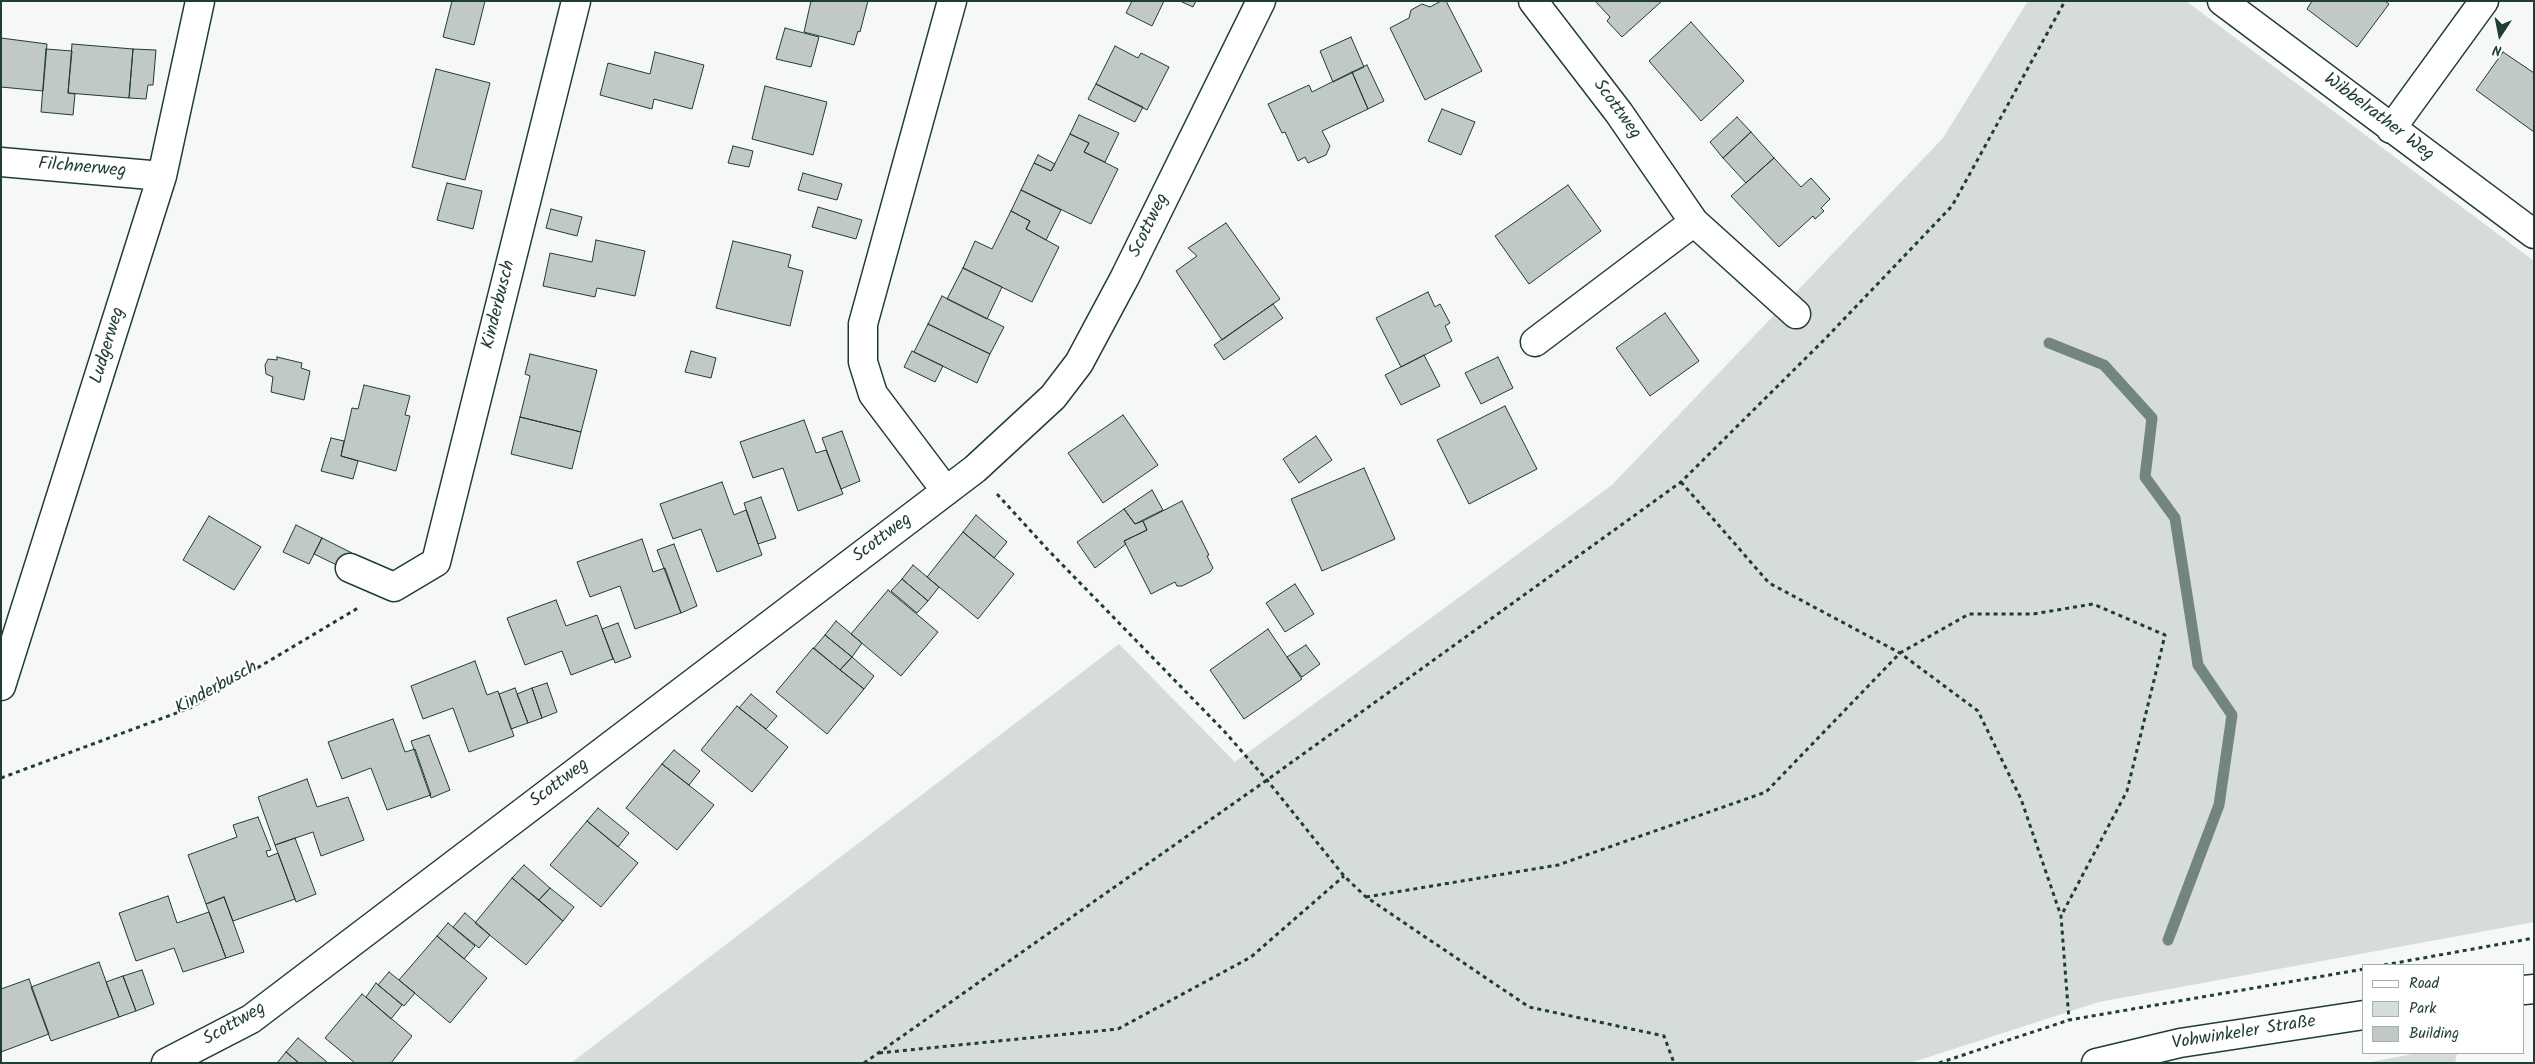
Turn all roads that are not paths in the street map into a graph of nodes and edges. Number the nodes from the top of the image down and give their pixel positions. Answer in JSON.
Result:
{"nodes":[{"id":1,"x":200,"y":1,"type":"edge"},
{"id":2,"x":576,"y":1,"type":"edge"},
{"id":3,"x":952,"y":1,"type":"edge"},
{"id":4,"x":1261,"y":1,"type":"edge"},
{"id":5,"x":1533,"y":1,"type":"edge"},
{"id":6,"x":2222,"y":1,"type":"edge"},
{"id":7,"x":2484,"y":1,"type":"edge"},
{"id":8,"x":2391,"y":129,"type":"junction"},
{"id":9,"x":1,"y":162,"type":"edge"},
{"id":10,"x":162,"y":176,"type":"junction"},
{"id":11,"x":1694,"y":222,"type":"junction"},
{"id":12,"x":2534,"y":234,"type":"edge"},
{"id":13,"x":1796,"y":314,"type":"dead end"},
{"id":14,"x":1534,"y":342,"type":"dead end"},
{"id":15,"x":946,"y":491,"type":"junction"},
{"id":16,"x":350,"y":568,"type":"dead end"},
{"id":17,"x":1,"y":686,"type":"edge"},
{"id":18,"x":2362,"y":1015,"type":"edge"},
{"id":19,"x":166,"y":1063,"type":"edge"},
{"id":20,"x":2096,"y":1063,"type":"edge"}],
"edges":[{"from":1,"to":10,"type":"street","name":"Ludgerweg"},
{"from":2,"to":16,"type":"street","name":"Kinderbusch"},
{"from":3,"to":15,"type":"street"},
{"from":4,"to":15,"type":"street","name":"Scottweg"},
{"from":5,"to":11,"type":"street","name":"Scottweg"},
{"from":6,"to":8,"type":"street","name":"Wibbelrather Weg"},
{"from":7,"to":8,"type":"street"},
{"from":8,"to":12,"type":"street","name":"Wibbelrather Weg"},
{"from":9,"to":10,"type":"street","name":"Filchnerweg"},
{"from":10,"to":17,"type":"street","name":"Ludgerweg"},
{"from":11,"to":13,"type":"street","name":"Scottweg"},
{"from":11,"to":14,"type":"street"},
{"from":15,"to":19,"type":"street","name":"Scottweg"},
{"from":18,"to":20,"type":"street","name":"Vohwinkeler Straße"}]}
